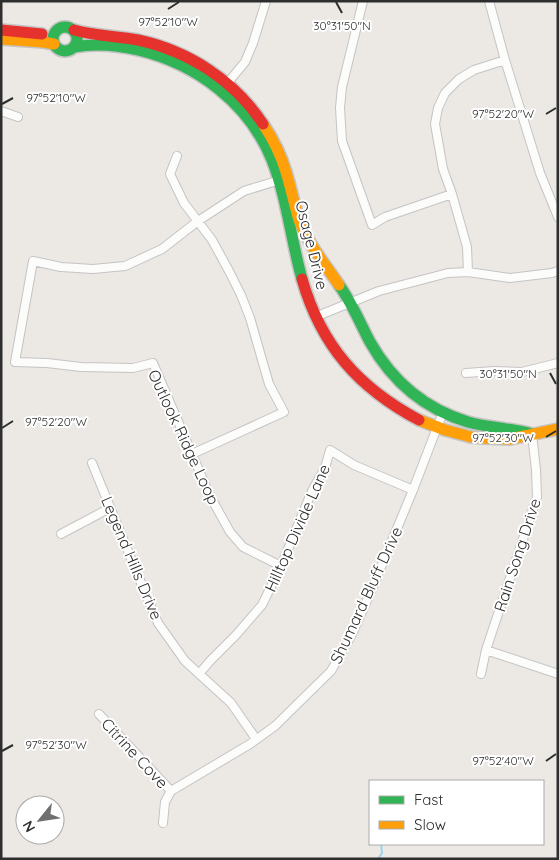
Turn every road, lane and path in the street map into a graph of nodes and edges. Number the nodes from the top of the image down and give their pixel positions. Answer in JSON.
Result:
{"nodes":[{"id":1,"x":266,"y":1,"type":"edge"},
{"id":2,"x":363,"y":1,"type":"edge"},
{"id":3,"x":489,"y":1,"type":"edge"},
{"id":4,"x":1,"y":30,"type":"edge"},
{"id":5,"x":74,"y":30,"type":"junction"},
{"id":6,"x":1,"y":39,"type":"edge"},
{"id":7,"x":54,"y":39,"type":"junction"},
{"id":8,"x":74,"y":47,"type":"junction"},
{"id":9,"x":505,"y":60,"type":"junction"},
{"id":10,"x":224,"y":87,"type":"junction"},
{"id":11,"x":1,"y":111,"type":"edge"},
{"id":12,"x":18,"y":117,"type":"dead end"},
{"id":13,"x":177,"y":156,"type":"dead end"},
{"id":14,"x":283,"y":178,"type":"junction"},
{"id":15,"x":452,"y":194,"type":"junction"},
{"id":16,"x":558,"y":217,"type":"edge"},
{"id":17,"x":198,"y":221,"type":"junction"},
{"id":18,"x":558,"y":270,"type":"edge"},
{"id":19,"x":468,"y":272,"type":"junction"},
{"id":20,"x":351,"y":303,"type":"junction"},
{"id":21,"x":315,"y":317,"type":"junction"},
{"id":22,"x":558,"y":364,"type":"edge"},
{"id":23,"x":466,"y":373,"type":"dead end"},
{"id":24,"x":443,"y":412,"type":"junction"},
{"id":25,"x":436,"y":428,"type":"junction"},
{"id":26,"x":558,"y":428,"type":"edge"},
{"id":27,"x":532,"y":434,"type":"junction"},
{"id":28,"x":192,"y":454,"type":"junction"},
{"id":29,"x":92,"y":463,"type":"dead end"},
{"id":30,"x":413,"y":490,"type":"junction"},
{"id":31,"x":110,"y":508,"type":"junction"},
{"id":32,"x":61,"y":534,"type":"dead end"},
{"id":33,"x":281,"y":566,"type":"junction"},
{"id":34,"x":486,"y":650,"type":"junction"},
{"id":35,"x":200,"y":674,"type":"junction"},
{"id":36,"x":481,"y":674,"type":"dead end"},
{"id":37,"x":558,"y":674,"type":"edge"},
{"id":38,"x":99,"y":714,"type":"dead end"},
{"id":39,"x":256,"y":739,"type":"junction"},
{"id":40,"x":171,"y":791,"type":"junction"},
{"id":41,"x":163,"y":823,"type":"dead end"}],
"edges":[{"from":1,"to":10,"type":"street"},
{"from":2,"to":15,"type":"street"},
{"from":3,"to":9,"type":"street"},
{"from":4,"to":7,"type":"street"},
{"from":5,"to":7,"type":"street"},
{"from":5,"to":8,"type":"street"},
{"from":5,"to":10,"type":"street","name":"Osage Drive"},
{"from":6,"to":7,"type":"street"},
{"from":7,"to":8,"type":"street"},
{"from":8,"to":10,"type":"street","name":"Osage Drive"},
{"from":9,"to":15,"type":"street"},
{"from":9,"to":16,"type":"street"},
{"from":10,"to":14,"type":"street","name":"Osage Drive"},
{"from":11,"to":12,"type":"street"},
{"from":13,"to":17,"type":"street"},
{"from":14,"to":17,"type":"street"},
{"from":14,"to":20,"type":"street","name":"Osage Drive"},
{"from":14,"to":21,"type":"street","name":"Osage Drive"},
{"from":15,"to":19,"type":"street"},
{"from":17,"to":28,"type":"street"},
{"from":17,"to":28,"type":"street","name":"Outlook Ridge Loop"},
{"from":18,"to":19,"type":"street"},
{"from":19,"to":20,"type":"street"},
{"from":20,"to":21,"type":"street"},
{"from":20,"to":24,"type":"street","name":"Osage Drive"},
{"from":21,"to":25,"type":"street","name":"Osage Drive"},
{"from":22,"to":23,"type":"street"},
{"from":24,"to":25,"type":"street","name":"Shumard Bluff Drive"},
{"from":24,"to":27,"type":"street","name":"Osage Drive"},
{"from":25,"to":27,"type":"street","name":"Osage Drive"},
{"from":25,"to":30,"type":"street","name":"Shumard Bluff Drive"},
{"from":26,"to":27,"type":"street","name":"Osage Drive"},
{"from":27,"to":34,"type":"street","name":"Rain Song Drive"},
{"from":28,"to":33,"type":"street","name":"Outlook Ridge Loop"},
{"from":29,"to":31,"type":"street","name":"Legend Hills Drive"},
{"from":30,"to":33,"type":"street","name":"Hilltop Divide Lane"},
{"from":30,"to":39,"type":"street","name":"Shumard Bluff Drive"},
{"from":31,"to":32,"type":"street"},
{"from":31,"to":35,"type":"street","name":"Legend Hills Drive"},
{"from":33,"to":35,"type":"street","name":"Hilltop Divide Lane"},
{"from":34,"to":36,"type":"street","name":"Rain Song Drive"},
{"from":34,"to":37,"type":"street"},
{"from":35,"to":39,"type":"street","name":"Legend Hills Drive"},
{"from":38,"to":40,"type":"street","name":"Citrine Cove"},
{"from":39,"to":40,"type":"street","name":"Shumard Bluff Drive"},
{"from":40,"to":41,"type":"street"}]}
